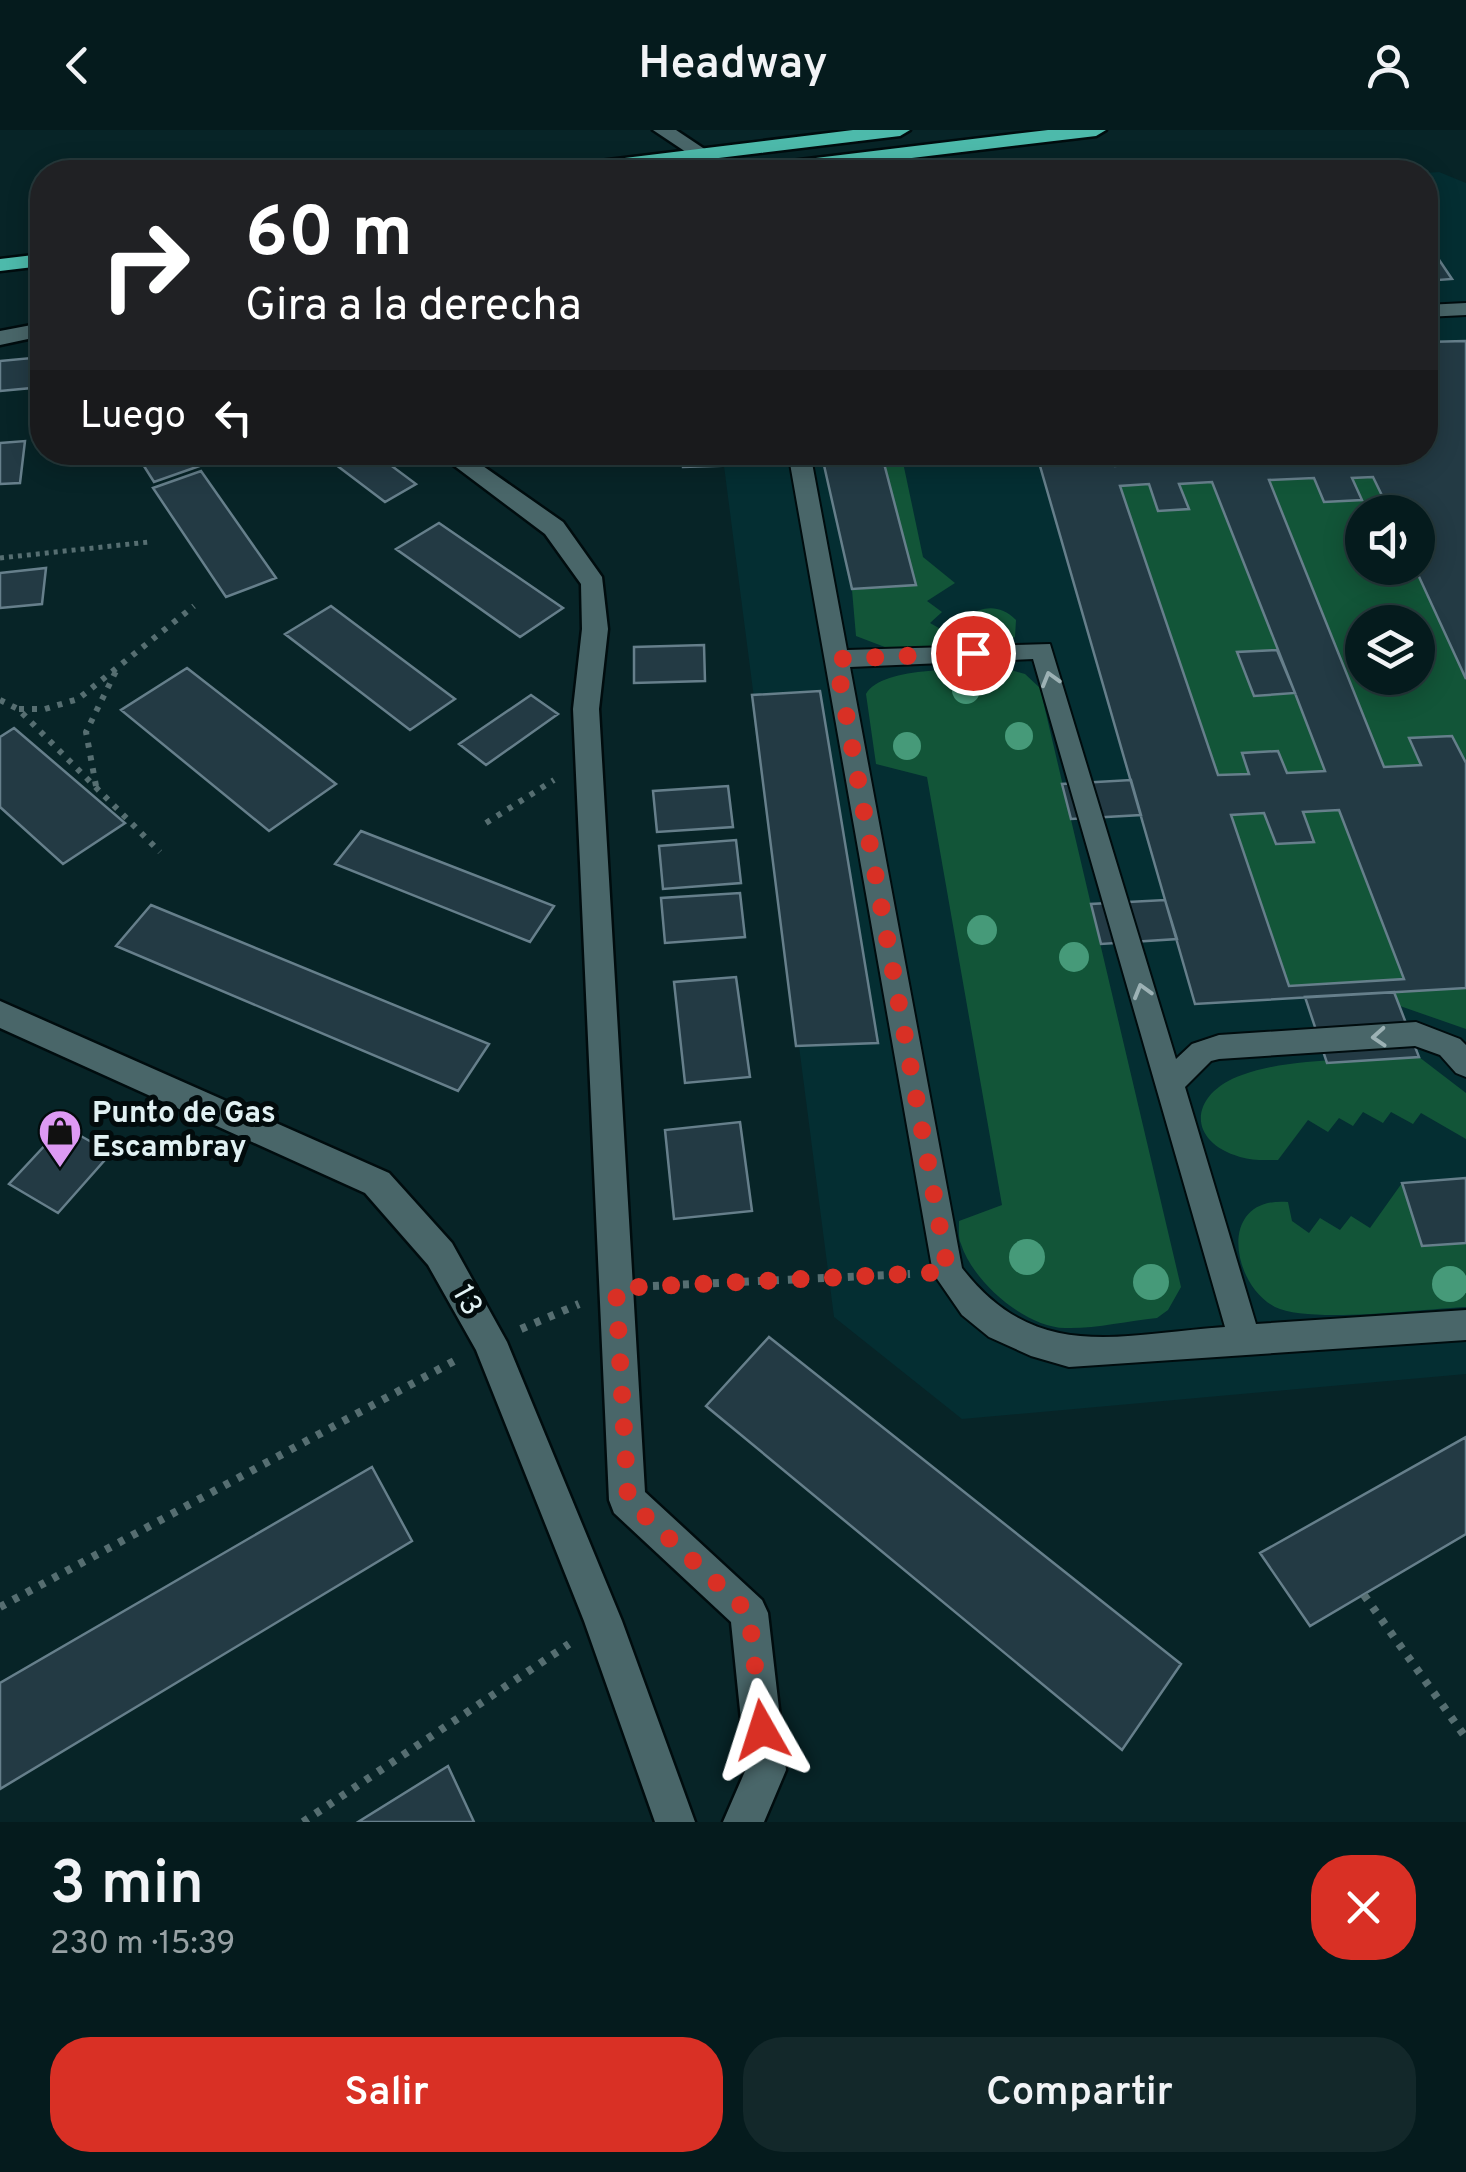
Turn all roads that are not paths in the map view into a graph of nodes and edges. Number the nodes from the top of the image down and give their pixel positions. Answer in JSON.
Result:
{"nodes":[{"id":1,"x":662,"y":130,"type":"edge"},
{"id":2,"x":900,"y":130,"type":"edge"},
{"id":3,"x":1096,"y":130,"type":"edge"},
{"id":4,"x":700,"y":154,"type":"junction"},
{"id":5,"x":653,"y":160,"type":"edge"},
{"id":6,"x":710,"y":160,"type":"edge"},
{"id":7,"x":849,"y":160,"type":"edge"},
{"id":8,"x":8,"y":244,"type":"edge"},
{"id":9,"x":30,"y":261,"type":"edge"},
{"id":10,"x":0,"y":264,"type":"edge"},
{"id":11,"x":1466,"y":309,"type":"edge"},
{"id":12,"x":1438,"y":310,"type":"edge"},
{"id":13,"x":30,"y":332,"type":"edge"},
{"id":14,"x":0,"y":338,"type":"edge"},
{"id":15,"x":465,"y":465,"type":"edge"},
{"id":16,"x":801,"y":465,"type":"edge"},
{"id":17,"x":836,"y":659,"type":"junction"},
{"id":18,"x":0,"y":1014,"type":"edge"},
{"id":19,"x":1466,"y":1065,"type":"edge"},
{"id":20,"x":1169,"y":1084,"type":"junction"},
{"id":21,"x":1466,"y":1325,"type":"edge"},
{"id":22,"x":1244,"y":1340,"type":"junction"},
{"id":23,"x":675,"y":1822,"type":"edge"},
{"id":24,"x":742,"y":1822,"type":"edge"}],
"edges":[{"from":1,"to":4,"type":"street"},
{"from":2,"to":4,"type":"highway"},
{"from":3,"to":7,"type":"highway"},
{"from":4,"to":5,"type":"highway"},
{"from":4,"to":6,"type":"street"},
{"from":8,"to":10,"type":"highway"},
{"from":9,"to":10,"type":"highway"},
{"from":11,"to":12,"type":"lane"},
{"from":13,"to":14,"type":"street"},
{"from":15,"to":24,"type":"street"},
{"from":16,"to":17,"type":"lane"},
{"from":20,"to":17,"type":"lane","one_way":true},
{"from":17,"to":22,"type":"lane"},
{"from":18,"to":23,"type":"street","name":"13"},
{"from":19,"to":20,"type":"lane","one_way":true},
{"from":20,"to":22,"type":"lane"},
{"from":21,"to":22,"type":"lane"}]}
